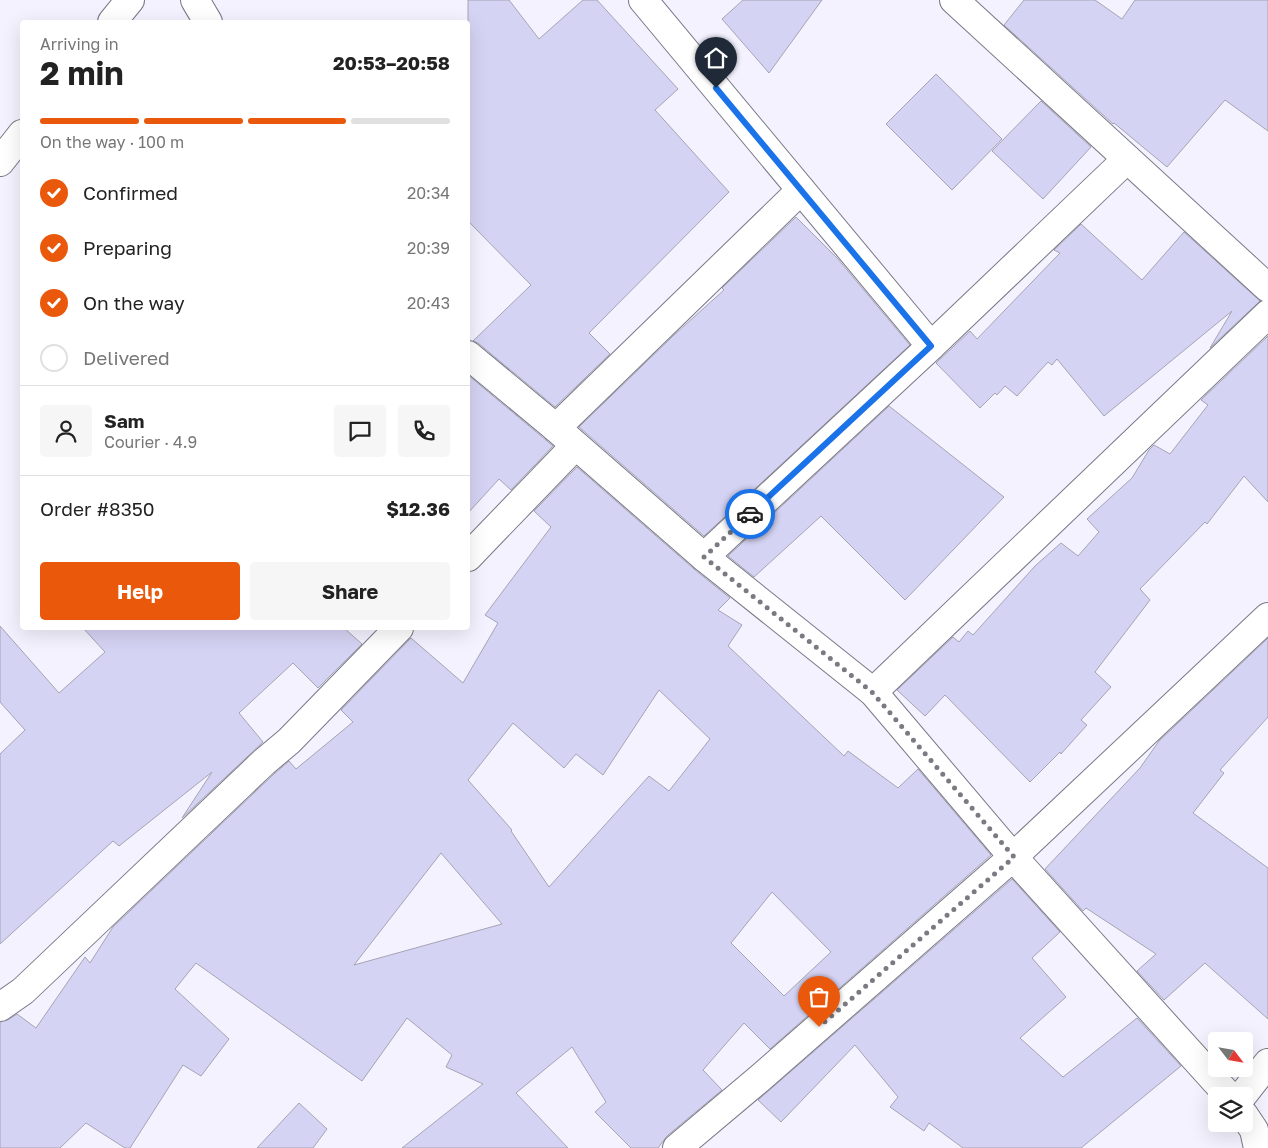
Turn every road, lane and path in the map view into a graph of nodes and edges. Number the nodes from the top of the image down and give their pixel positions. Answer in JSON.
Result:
{"nodes":[{"id":1,"x":130,"y":0,"type":"edge"},
{"id":2,"x":195,"y":0,"type":"edge"},
{"id":3,"x":642,"y":0,"type":"edge"},
{"id":4,"x":954,"y":0,"type":"edge"},
{"id":5,"x":114,"y":20,"type":"edge"},
{"id":6,"x":207,"y":20,"type":"edge"},
{"id":7,"x":20,"y":137,"type":"edge"},
{"id":8,"x":1127,"y":159,"type":"junction"},
{"id":9,"x":0,"y":162,"type":"edge"},
{"id":10,"x":801,"y":190,"type":"junction"},
{"id":11,"x":1268,"y":288,"type":"edge"},
{"id":12,"x":1268,"y":314,"type":"edge"},
{"id":13,"x":931,"y":346,"type":"junction"},
{"id":14,"x":470,"y":357,"type":"edge"},
{"id":15,"x":566,"y":437,"type":"junction"},
{"id":16,"x":470,"y":555,"type":"edge"},
{"id":17,"x":704,"y":557,"type":"junction"},
{"id":18,"x":1268,"y":617,"type":"edge"},
{"id":19,"x":397,"y":630,"type":"edge"},
{"id":20,"x":872,"y":692,"type":"junction"},
{"id":21,"x":1014,"y":857,"type":"junction"},
{"id":22,"x":0,"y":1007,"type":"edge"},
{"id":23,"x":1268,"y":1063,"type":"edge"},
{"id":24,"x":1221,"y":1087,"type":"edge"},
{"id":25,"x":1249,"y":1087,"type":"edge"},
{"id":26,"x":1253,"y":1128,"type":"edge"},
{"id":27,"x":677,"y":1148,"type":"edge"},
{"id":28,"x":1258,"y":1148,"type":"edge"}],
"edges":[{"from":1,"to":5,"type":"street"},
{"from":2,"to":6,"type":"street"},
{"from":3,"to":10,"type":"street"},
{"from":4,"to":8,"type":"street"},
{"from":7,"to":9,"type":"street"},
{"from":8,"to":11,"type":"street"},
{"from":8,"to":13,"type":"street"},
{"from":10,"to":13,"type":"street"},
{"from":10,"to":15,"type":"street"},
{"from":12,"to":20,"type":"street"},
{"from":13,"to":17,"type":"street"},
{"from":14,"to":15,"type":"street"},
{"from":15,"to":16,"type":"street"},
{"from":15,"to":17,"type":"street"},
{"from":17,"to":20,"type":"street"},
{"from":18,"to":21,"type":"street"},
{"from":19,"to":22,"type":"street"},
{"from":20,"to":21,"type":"street"},
{"from":21,"to":24,"type":"street"},
{"from":21,"to":27,"type":"street"},
{"from":23,"to":25,"type":"street"},
{"from":26,"to":28,"type":"street"}]}
